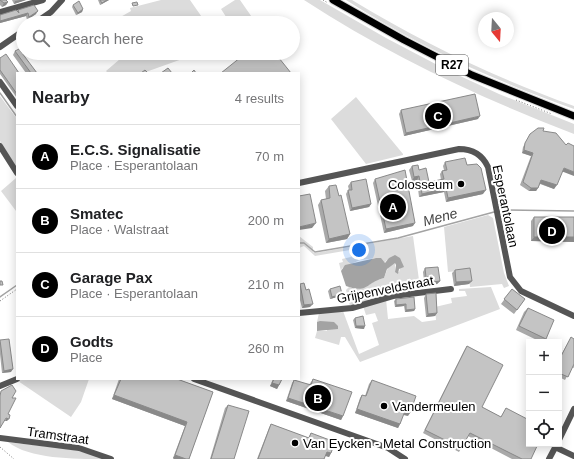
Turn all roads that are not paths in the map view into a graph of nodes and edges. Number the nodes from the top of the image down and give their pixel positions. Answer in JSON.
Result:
{"nodes":[{"id":1,"x":43,"y":0,"type":"edge"},
{"id":2,"x":62,"y":0,"type":"edge"},
{"id":3,"x":335,"y":1,"type":"edge"},
{"id":4,"x":0,"y":12,"type":"edge"},
{"id":5,"x":45,"y":16,"type":"edge"},
{"id":6,"x":16,"y":36,"type":"edge"},
{"id":7,"x":0,"y":47,"type":"edge"},
{"id":8,"x":0,"y":82,"type":"edge"},
{"id":9,"x":16,"y":105,"type":"edge"},
{"id":10,"x":574,"y":116,"type":"edge"},
{"id":11,"x":0,"y":146,"type":"edge"},
{"id":12,"x":16,"y":171,"type":"edge"},
{"id":13,"x":300,"y":183,"type":"edge"},
{"id":14,"x":451,"y":289,"type":"dead end"},
{"id":15,"x":300,"y":313,"type":"edge"},
{"id":16,"x":574,"y":316,"type":"edge"},
{"id":17,"x":16,"y":379,"type":"edge"},
{"id":18,"x":197,"y":380,"type":"edge"},
{"id":19,"x":0,"y":386,"type":"edge"},
{"id":20,"x":574,"y":409,"type":"edge"},
{"id":21,"x":562,"y":434,"type":"edge"},
{"id":22,"x":0,"y":438,"type":"edge"},
{"id":23,"x":555,"y":447,"type":"edge"},
{"id":24,"x":558,"y":447,"type":"edge"},
{"id":25,"x":574,"y":456,"type":"edge"},
{"id":26,"x":111,"y":459,"type":"edge"},
{"id":27,"x":405,"y":459,"type":"edge"},
{"id":28,"x":549,"y":459,"type":"edge"}],
"edges":[{"from":1,"to":4,"type":"street"},
{"from":2,"to":5,"type":"street"},
{"from":3,"to":10,"type":"main road","number":"R27"},
{"from":6,"to":7,"type":"street"},
{"from":8,"to":9,"type":"street"},
{"from":11,"to":12,"type":"street"},
{"from":13,"to":16,"type":"street","name":"Esperantolaan"},
{"from":14,"to":15,"type":"street","name":"Grijpenveldstraat"},
{"from":17,"to":19,"type":"street"},
{"from":18,"to":27,"type":"street"},
{"from":20,"to":21,"type":"street"},
{"from":22,"to":26,"type":"street","name":"Tramstraat"},
{"from":23,"to":28,"type":"street"},
{"from":24,"to":25,"type":"street"}]}
